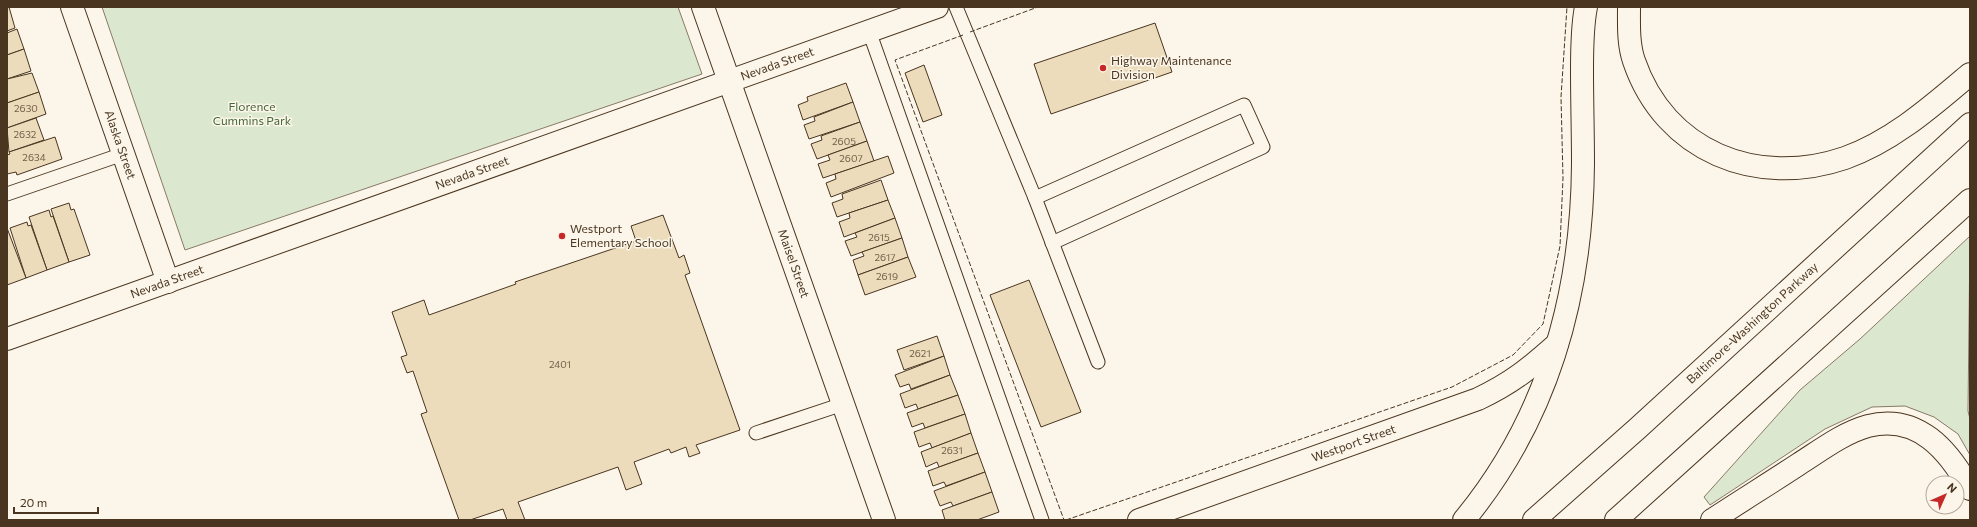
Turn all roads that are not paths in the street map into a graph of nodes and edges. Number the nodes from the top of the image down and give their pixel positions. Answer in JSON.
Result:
{"nodes":[{"id":1,"x":72,"y":7,"type":"edge"},
{"id":2,"x":703,"y":7,"type":"edge"},
{"id":3,"x":937,"y":7,"type":"edge"},
{"id":4,"x":956,"y":7,"type":"edge"},
{"id":5,"x":1586,"y":7,"type":"edge"},
{"id":6,"x":1629,"y":7,"type":"edge"},
{"id":7,"x":869,"y":31,"type":"junction"},
{"id":8,"x":1970,"y":74,"type":"edge"},
{"id":9,"x":729,"y":81,"type":"junction"},
{"id":10,"x":1970,"y":124,"type":"edge"},
{"id":11,"x":123,"y":154,"type":"junction"},
{"id":12,"x":7,"y":194,"type":"edge"},
{"id":13,"x":1035,"y":198,"type":"junction"},
{"id":14,"x":1970,"y":200,"type":"edge"},
{"id":15,"x":1052,"y":243,"type":"junction"},
{"id":16,"x":168,"y":282,"type":"junction"},
{"id":17,"x":7,"y":339,"type":"edge"},
{"id":18,"x":1557,"y":344,"type":"junction"},
{"id":19,"x":1098,"y":362,"type":"dead end"},
{"id":20,"x":843,"y":404,"type":"junction"},
{"id":21,"x":756,"y":433,"type":"dead end"},
{"id":22,"x":1970,"y":490,"type":"edge"},
{"id":23,"x":884,"y":520,"type":"edge"},
{"id":24,"x":1042,"y":520,"type":"edge"},
{"id":25,"x":1138,"y":520,"type":"edge"},
{"id":26,"x":1464,"y":520,"type":"edge"},
{"id":27,"x":1534,"y":520,"type":"edge"},
{"id":28,"x":1616,"y":520,"type":"edge"},
{"id":29,"x":1712,"y":520,"type":"edge"}],
"edges":[{"from":1,"to":11,"type":"main road","name":"Alaska Street"},
{"from":2,"to":9,"type":"main road","name":"Maisel Street"},
{"from":3,"to":7,"type":"main road","name":"Nevada Street"},
{"from":4,"to":13,"type":"lane"},
{"from":5,"to":18,"type":"main road"},
{"from":6,"to":8,"type":"main road"},
{"from":7,"to":9,"type":"main road","name":"Nevada Street"},
{"from":7,"to":24,"type":"lane"},
{"from":9,"to":16,"type":"main road","name":"Nevada Street"},
{"from":9,"to":20,"type":"main road","name":"Maisel Street"},
{"from":10,"to":27,"type":"main road","name":"Baltimore-Washington Parkway"},
{"from":11,"to":12,"type":"lane"},
{"from":11,"to":16,"type":"main road","name":"Alaska Street"},
{"from":13,"to":15,"type":"lane"},
{"from":13,"to":15,"type":"lane"},
{"from":14,"to":28,"type":"main road"},
{"from":15,"to":19,"type":"lane"},
{"from":16,"to":17,"type":"main road","name":"Nevada Street"},
{"from":18,"to":25,"type":"main road","name":"Westport Street"},
{"from":18,"to":26,"type":"main road"},
{"from":20,"to":21,"type":"lane"},
{"from":20,"to":23,"type":"main road","name":"Maisel Street"},
{"from":22,"to":29,"type":"main road"}]}
